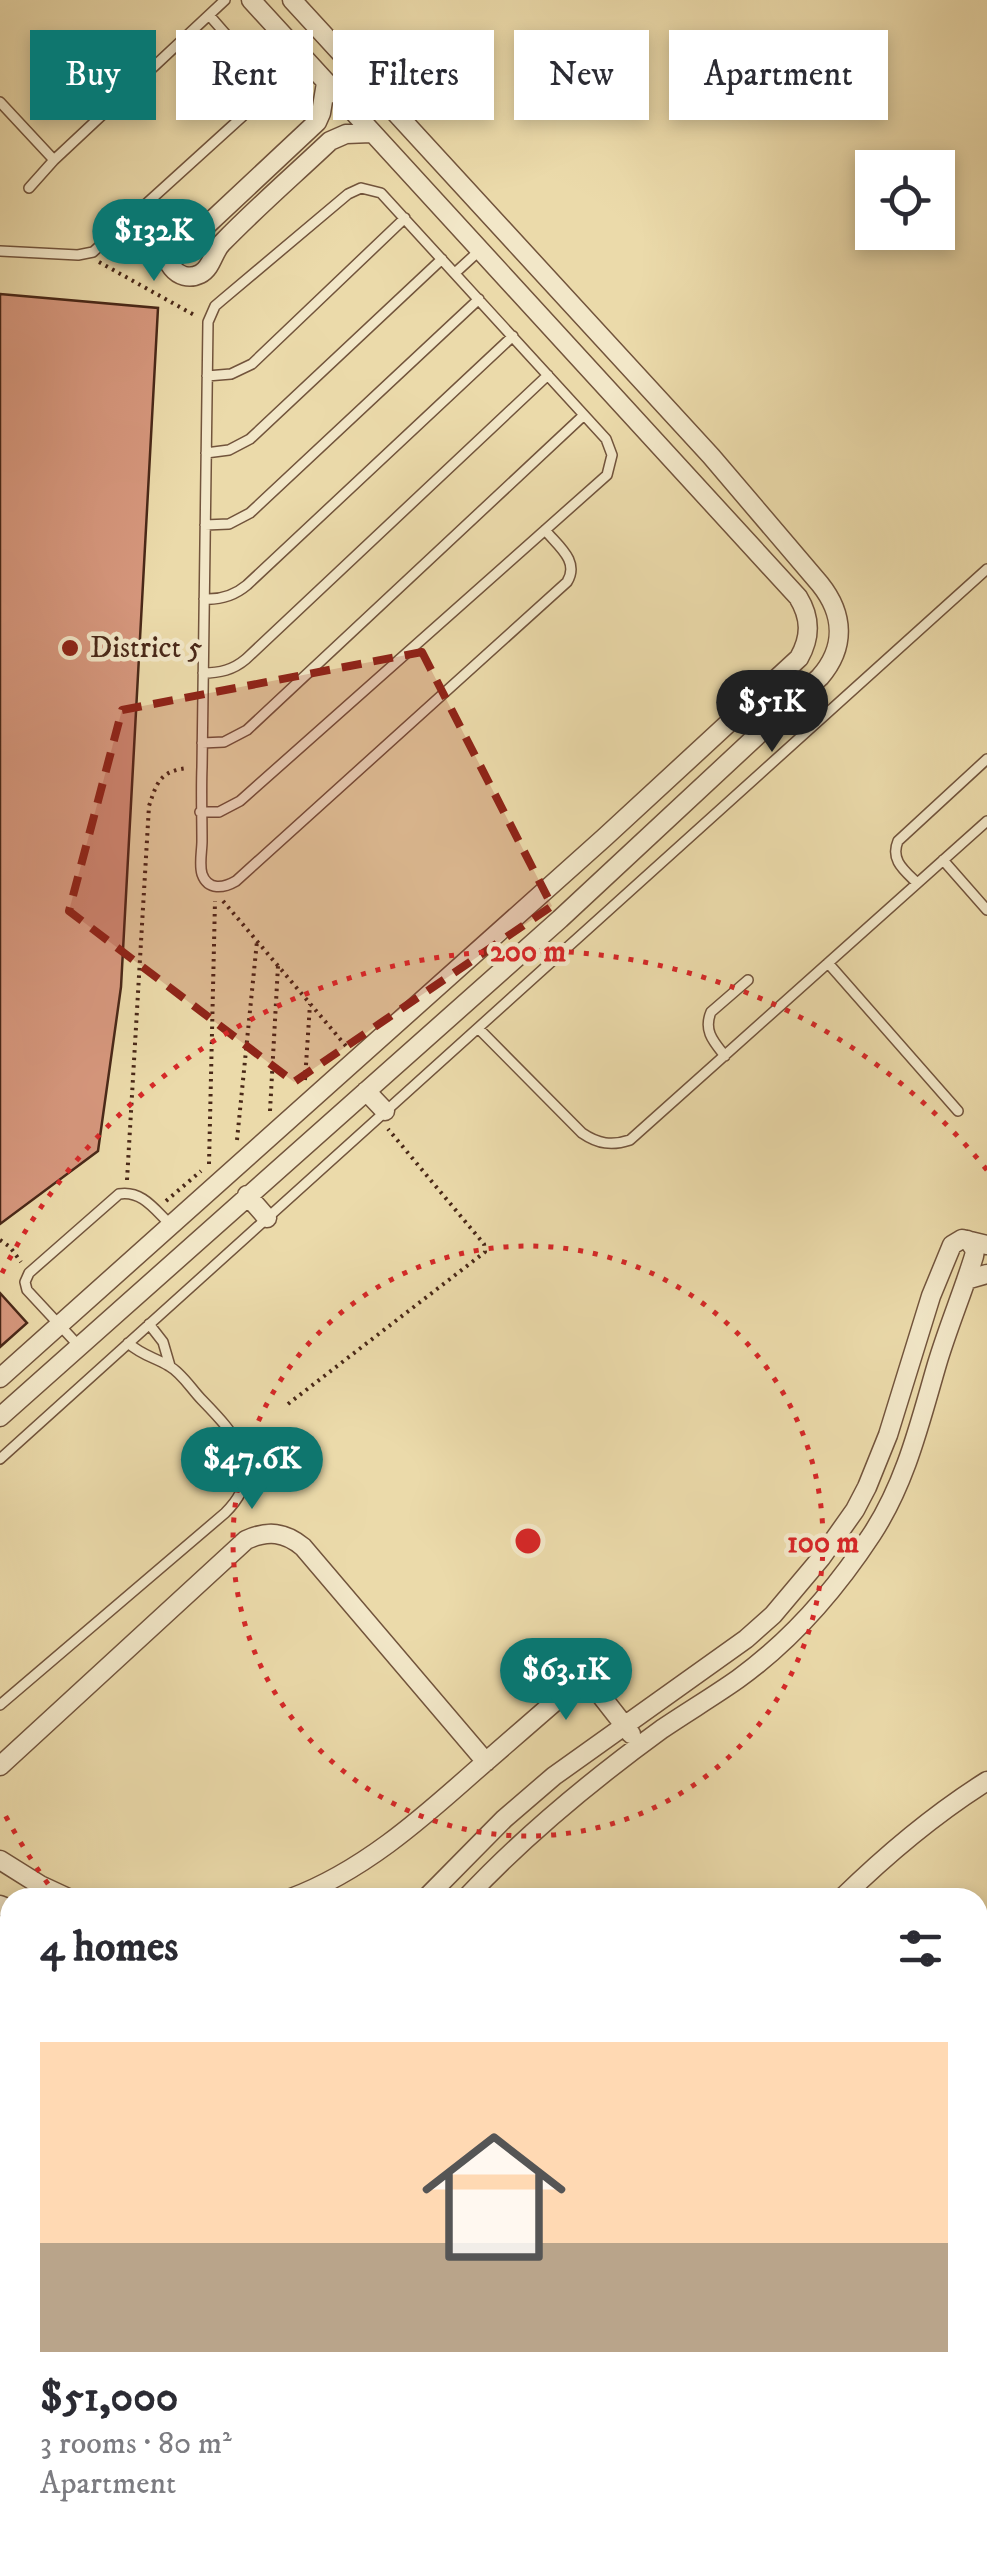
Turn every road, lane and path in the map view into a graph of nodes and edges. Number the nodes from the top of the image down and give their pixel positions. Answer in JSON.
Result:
{"nodes":[{"id":1,"x":225,"y":0,"type":"edge"},
{"id":2,"x":251,"y":0,"type":"edge"},
{"id":3,"x":292,"y":0,"type":"edge"},
{"id":4,"x":208,"y":15,"type":"junction"},
{"id":5,"x":326,"y":82,"type":"junction"},
{"id":6,"x":0,"y":102,"type":"edge"},
{"id":7,"x":371,"y":133,"type":"junction"},
{"id":8,"x":54,"y":160,"type":"junction"},
{"id":9,"x":28,"y":188,"type":"dead end"},
{"id":10,"x":405,"y":218,"type":"junction"},
{"id":11,"x":479,"y":250,"type":"junction"},
{"id":12,"x":0,"y":251,"type":"edge"},
{"id":13,"x":86,"y":255,"type":"junction"},
{"id":14,"x":442,"y":259,"type":"junction"},
{"id":15,"x":455,"y":273,"type":"junction"},
{"id":16,"x":479,"y":300,"type":"junction"},
{"id":17,"x":208,"y":322,"type":"junction"},
{"id":18,"x":513,"y":336,"type":"junction"},
{"id":19,"x":548,"y":375,"type":"junction"},
{"id":20,"x":207,"y":376,"type":"junction"},
{"id":21,"x":584,"y":415,"type":"junction"},
{"id":22,"x":206,"y":453,"type":"junction"},
{"id":23,"x":711,"y":456,"type":"junction"},
{"id":24,"x":688,"y":478,"type":"junction"},
{"id":25,"x":205,"y":525,"type":"junction"},
{"id":26,"x":544,"y":530,"type":"junction"},
{"id":27,"x":987,"y":569,"type":"edge"},
{"id":28,"x":204,"y":598,"type":"junction"},
{"id":29,"x":203,"y":673,"type":"junction"},
{"id":30,"x":202,"y":744,"type":"junction"},
{"id":31,"x":987,"y":759,"type":"edge"},
{"id":32,"x":202,"y":767,"type":"junction"},
{"id":33,"x":200,"y":812,"type":"junction"},
{"id":34,"x":984,"y":828,"type":"edge"},
{"id":35,"x":943,"y":860,"type":"junction"},
{"id":36,"x":917,"y":884,"type":"junction"},
{"id":37,"x":539,"y":897,"type":"junction"},
{"id":38,"x":987,"y":910,"type":"edge"},
{"id":39,"x":560,"y":919,"type":"junction"},
{"id":40,"x":257,"y":941,"type":"junction"},
{"id":41,"x":828,"y":964,"type":"junction"},
{"id":42,"x":278,"y":966,"type":"junction"},
{"id":43,"x":748,"y":980,"type":"dead end"},
{"id":44,"x":310,"y":1004,"type":"junction"},
{"id":45,"x":478,"y":1028,"type":"junction"},
{"id":46,"x":725,"y":1056,"type":"junction"},
{"id":47,"x":357,"y":1060,"type":"junction"},
{"id":48,"x":305,"y":1082,"type":"dead end"},
{"id":49,"x":366,"y":1091,"type":"junction"},
{"id":50,"x":270,"y":1111,"type":"dead end"},
{"id":51,"x":958,"y":1111,"type":"dead end"},
{"id":52,"x":382,"y":1114,"type":"junction"},
{"id":53,"x":238,"y":1140,"type":"dead end"},
{"id":54,"x":209,"y":1164,"type":"dead end"},
{"id":55,"x":126,"y":1192,"type":"junction"},
{"id":56,"x":247,"y":1196,"type":"junction"},
{"id":57,"x":267,"y":1218,"type":"junction"},
{"id":58,"x":171,"y":1226,"type":"junction"},
{"id":59,"x":0,"y":1240,"type":"edge"},
{"id":60,"x":982,"y":1242,"type":"edge"},
{"id":61,"x":28,"y":1273,"type":"junction"},
{"id":62,"x":987,"y":1274,"type":"edge"},
{"id":63,"x":966,"y":1280,"type":"junction"},
{"id":64,"x":149,"y":1324,"type":"junction"},
{"id":65,"x":60,"y":1325,"type":"junction"},
{"id":66,"x":128,"y":1343,"type":"junction"},
{"id":67,"x":79,"y":1346,"type":"junction"},
{"id":68,"x":170,"y":1366,"type":"junction"},
{"id":69,"x":0,"y":1378,"type":"edge"},
{"id":70,"x":288,"y":1404,"type":"dead end"},
{"id":71,"x":0,"y":1418,"type":"edge"},
{"id":72,"x":0,"y":1459,"type":"edge"},
{"id":73,"x":855,"y":1510,"type":"junction"},
{"id":74,"x":879,"y":1522,"type":"junction"},
{"id":75,"x":0,"y":1705,"type":"edge"},
{"id":76,"x":624,"y":1725,"type":"junction"},
{"id":77,"x":640,"y":1746,"type":"junction"},
{"id":78,"x":486,"y":1762,"type":"junction"},
{"id":79,"x":0,"y":1766,"type":"edge"},
{"id":80,"x":987,"y":1782,"type":"edge"},
{"id":81,"x":0,"y":1860,"type":"edge"},
{"id":82,"x":45,"y":1888,"type":"edge"},
{"id":83,"x":310,"y":1888,"type":"edge"},
{"id":84,"x":436,"y":1888,"type":"edge"},
{"id":85,"x":476,"y":1888,"type":"edge"},
{"id":86,"x":852,"y":1888,"type":"edge"}],
"edges":[{"from":1,"to":4,"type":"lane"},
{"from":2,"to":5,"type":"street"},
{"from":3,"to":23,"type":"street"},
{"from":4,"to":8,"type":"lane"},
{"from":4,"to":13,"type":"lane"},
{"from":5,"to":7,"type":"street"},
{"from":5,"to":7,"type":"street"},
{"from":6,"to":8,"type":"lane"},
{"from":7,"to":11,"type":"street"},
{"from":8,"to":9,"type":"lane"},
{"from":10,"to":14,"type":"lane"},
{"from":10,"to":17,"type":"lane"},
{"from":10,"to":20,"type":"lane"},
{"from":11,"to":15,"type":"lane"},
{"from":11,"to":24,"type":"street"},
{"from":12,"to":13,"type":"lane"},
{"from":13,"to":17,"type":"path"},
{"from":14,"to":15,"type":"lane"},
{"from":14,"to":22,"type":"lane"},
{"from":15,"to":16,"type":"lane"},
{"from":16,"to":18,"type":"lane"},
{"from":16,"to":25,"type":"lane"},
{"from":17,"to":20,"type":"lane"},
{"from":18,"to":19,"type":"lane"},
{"from":18,"to":28,"type":"lane"},
{"from":19,"to":21,"type":"lane"},
{"from":19,"to":29,"type":"lane"},
{"from":20,"to":22,"type":"lane"},
{"from":21,"to":26,"type":"lane"},
{"from":21,"to":30,"type":"lane"},
{"from":22,"to":25,"type":"lane"},
{"from":23,"to":24,"type":"street"},
{"from":23,"to":39,"type":"street"},
{"from":24,"to":37,"type":"street"},
{"from":25,"to":28,"type":"lane"},
{"from":26,"to":33,"type":"lane"},
{"from":26,"to":33,"type":"lane"},
{"from":27,"to":45,"type":"lane"},
{"from":28,"to":29,"type":"lane"},
{"from":29,"to":30,"type":"lane"},
{"from":30,"to":32,"type":"lane"},
{"from":31,"to":36,"type":"lane"},
{"from":32,"to":33,"type":"lane"},
{"from":32,"to":55,"type":"path"},
{"from":34,"to":35,"type":"lane"},
{"from":35,"to":36,"type":"lane"},
{"from":35,"to":38,"type":"lane"},
{"from":36,"to":41,"type":"lane"},
{"from":37,"to":39,"type":"street"},
{"from":37,"to":47,"type":"street"},
{"from":39,"to":49,"type":"street"},
{"from":40,"to":42,"type":"path"},
{"from":40,"to":53,"type":"path"},
{"from":40,"to":54,"type":"path"},
{"from":41,"to":46,"type":"lane"},
{"from":41,"to":51,"type":"lane"},
{"from":42,"to":44,"type":"path"},
{"from":42,"to":50,"type":"path"},
{"from":43,"to":46,"type":"lane"},
{"from":44,"to":47,"type":"path"},
{"from":44,"to":48,"type":"path"},
{"from":45,"to":46,"type":"lane"},
{"from":45,"to":52,"type":"lane"},
{"from":47,"to":58,"type":"street"},
{"from":49,"to":52,"type":"street"},
{"from":49,"to":56,"type":"street"},
{"from":52,"to":57,"type":"lane"},
{"from":52,"to":70,"type":"path"},
{"from":55,"to":58,"type":"lane"},
{"from":55,"to":61,"type":"lane"},
{"from":56,"to":57,"type":"street"},
{"from":56,"to":67,"type":"street"},
{"from":57,"to":64,"type":"lane"},
{"from":58,"to":65,"type":"street"},
{"from":59,"to":61,"type":"path"},
{"from":60,"to":63,"type":"street"},
{"from":60,"to":73,"type":"street"},
{"from":61,"to":65,"type":"lane"},
{"from":62,"to":63,"type":"street"},
{"from":63,"to":74,"type":"street"},
{"from":64,"to":66,"type":"lane"},
{"from":64,"to":68,"type":"lane"},
{"from":65,"to":67,"type":"lane"},
{"from":65,"to":69,"type":"street"},
{"from":66,"to":68,"type":"lane"},
{"from":66,"to":72,"type":"lane"},
{"from":67,"to":71,"type":"street"},
{"from":68,"to":75,"type":"lane"},
{"from":73,"to":74,"type":"street"},
{"from":73,"to":76,"type":"street"},
{"from":74,"to":77,"type":"street"},
{"from":76,"to":77,"type":"street"},
{"from":76,"to":78,"type":"street"},
{"from":76,"to":84,"type":"street"},
{"from":77,"to":85,"type":"street"},
{"from":78,"to":79,"type":"street"},
{"from":78,"to":83,"type":"street"},
{"from":80,"to":86,"type":"street"},
{"from":81,"to":82,"type":"street"}]}
